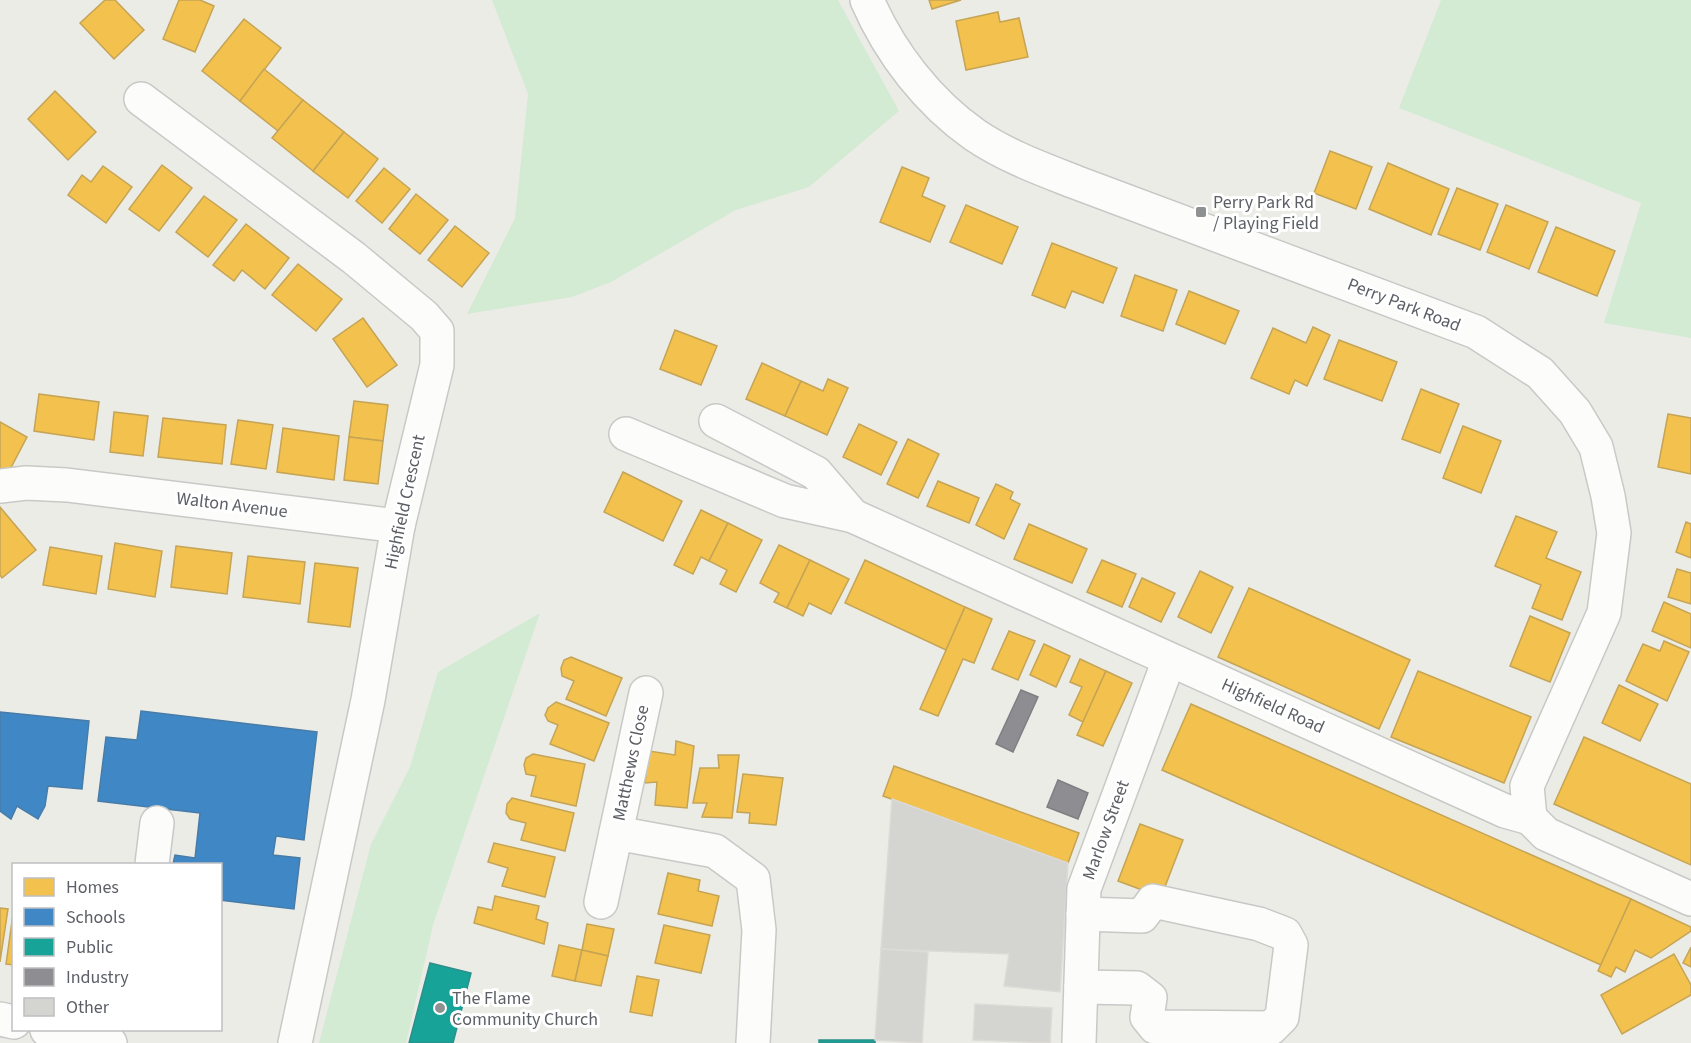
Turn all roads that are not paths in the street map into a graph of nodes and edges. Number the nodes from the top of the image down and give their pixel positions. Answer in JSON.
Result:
{"nodes":[{"id":1,"x":867,"y":0,"type":"edge"},
{"id":2,"x":141,"y":99,"type":"dead end"},
{"id":3,"x":716,"y":421,"type":"dead end"},
{"id":4,"x":626,"y":434,"type":"dead end"},
{"id":5,"x":0,"y":486,"type":"edge"},
{"id":6,"x":853,"y":516,"type":"junction"},
{"id":7,"x":398,"y":526,"type":"junction"},
{"id":8,"x":1169,"y":660,"type":"junction"},
{"id":9,"x":646,"y":693,"type":"dead end"},
{"id":10,"x":1530,"y":818,"type":"junction"},
{"id":11,"x":157,"y":823,"type":"dead end"},
{"id":12,"x":616,"y":833,"type":"junction"},
{"id":13,"x":152,"y":863,"type":"edge"},
{"id":14,"x":1691,"y":899,"type":"edge"},
{"id":15,"x":601,"y":902,"type":"dead end"},
{"id":16,"x":1083,"y":914,"type":"junction"},
{"id":17,"x":1081,"y":987,"type":"junction"},
{"id":18,"x":56,"y":1031,"type":"edge"},
{"id":19,"x":110,"y":1043,"type":"edge"},
{"id":20,"x":295,"y":1043,"type":"edge"},
{"id":21,"x":753,"y":1043,"type":"edge"},
{"id":22,"x":1079,"y":1043,"type":"edge"}],
"edges":[{"from":1,"to":10,"type":"street","name":"Perry Park Road"},
{"from":2,"to":7,"type":"street","name":"Highfield Crescent"},
{"from":3,"to":6,"type":"street"},
{"from":4,"to":6,"type":"street"},
{"from":5,"to":7,"type":"street","name":"Walton Avenue"},
{"from":6,"to":8,"type":"street","name":"Highfield Road"},
{"from":7,"to":20,"type":"street","name":"Highfield Crescent"},
{"from":8,"to":10,"type":"street","name":"Highfield Road"},
{"from":8,"to":16,"type":"street","name":"Marlow Street"},
{"from":9,"to":12,"type":"street","name":"Matthews Close"},
{"from":10,"to":14,"type":"street","name":"Highfield Road"},
{"from":11,"to":13,"type":"street"},
{"from":12,"to":15,"type":"street","name":"Matthews Close"},
{"from":12,"to":21,"type":"street","name":"Matthews Close"},
{"from":16,"to":17,"type":"street","name":"Marlow Street"},
{"from":16,"to":17,"type":"street"},
{"from":17,"to":22,"type":"street","name":"Marlow Street"},
{"from":18,"to":19,"type":"street"}]}
